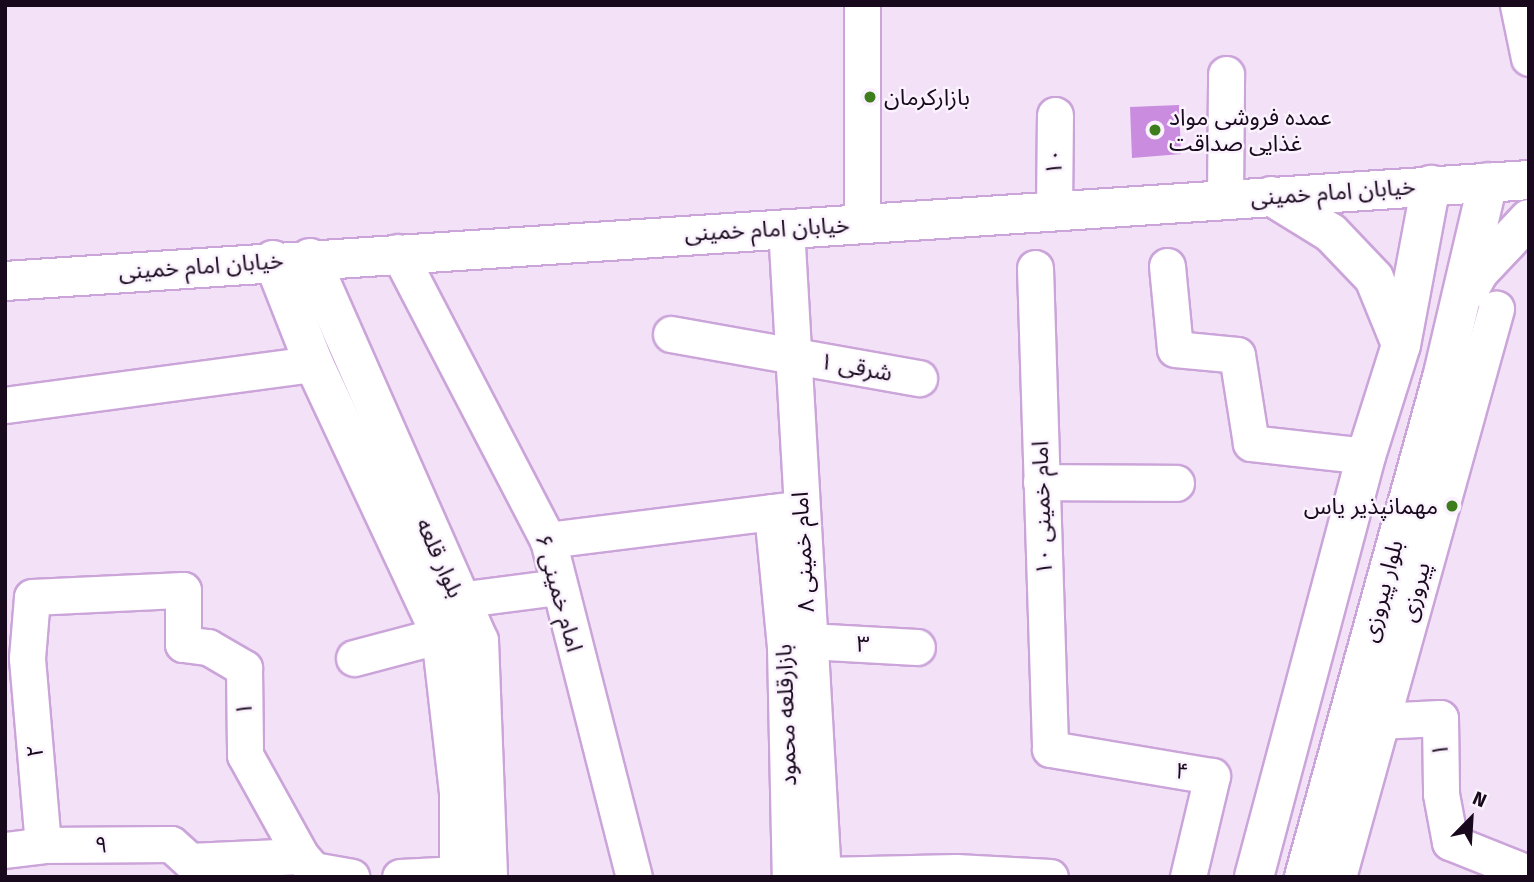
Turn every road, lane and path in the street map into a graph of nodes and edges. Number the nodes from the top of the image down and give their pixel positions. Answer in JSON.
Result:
{"nodes":[{"id":1,"x":862,"y":5,"type":"edge"},
{"id":2,"x":1518,"y":5,"type":"edge"},
{"id":3,"x":1529,"y":58,"type":"edge"},
{"id":4,"x":1226,"y":74,"type":"dead end"},
{"id":5,"x":1055,"y":115,"type":"dead end"},
{"id":6,"x":1529,"y":180,"type":"edge"},
{"id":7,"x":1488,"y":182,"type":"junction"},
{"id":8,"x":1431,"y":186,"type":"junction"},
{"id":9,"x":1271,"y":196,"type":"junction"},
{"id":10,"x":1225,"y":199,"type":"junction"},
{"id":11,"x":1054,"y":209,"type":"junction"},
{"id":12,"x":1529,"y":219,"type":"edge"},
{"id":13,"x":862,"y":223,"type":"junction"},
{"id":14,"x":786,"y":227,"type":"junction"},
{"id":15,"x":398,"y":252,"type":"junction"},
{"id":16,"x":291,"y":259,"type":"junction"},
{"id":17,"x":1167,"y":266,"type":"dead end"},
{"id":18,"x":1035,"y":268,"type":"dead end"},
{"id":19,"x":5,"y":281,"type":"edge"},
{"id":20,"x":1496,"y":309,"type":"dead end"},
{"id":21,"x":1459,"y":310,"type":"junction"},
{"id":22,"x":671,"y":334,"type":"dead end"},
{"id":23,"x":1398,"y":353,"type":"junction"},
{"id":24,"x":793,"y":355,"type":"junction"},
{"id":25,"x":314,"y":364,"type":"junction"},
{"id":26,"x":1443,"y":373,"type":"junction"},
{"id":27,"x":919,"y":378,"type":"dead end"},
{"id":28,"x":5,"y":405,"type":"edge"},
{"id":29,"x":1366,"y":456,"type":"junction"},
{"id":30,"x":1041,"y":482,"type":"junction"},
{"id":31,"x":1176,"y":483,"type":"dead end"},
{"id":32,"x":786,"y":511,"type":"junction"},
{"id":33,"x":548,"y":540,"type":"junction"},
{"id":34,"x":558,"y":587,"type":"junction"},
{"id":35,"x":183,"y":590,"type":"joint"},
{"id":36,"x":458,"y":600,"type":"junction"},
{"id":37,"x":441,"y":635,"type":"junction"},
{"id":38,"x":808,"y":641,"type":"junction"},
{"id":39,"x":917,"y":647,"type":"dead end"},
{"id":40,"x":354,"y":658,"type":"dead end"},
{"id":41,"x":16,"y":659,"type":"edge"},
{"id":42,"x":1363,"y":722,"type":"junction"},
{"id":43,"x":1050,"y":749,"type":"joint"},
{"id":44,"x":43,"y":845,"type":"junction"},
{"id":45,"x":5,"y":850,"type":"edge"},
{"id":46,"x":301,"y":856,"type":"junction"},
{"id":47,"x":178,"y":861,"type":"edge"},
{"id":48,"x":1521,"y":869,"type":"edge"},
{"id":49,"x":956,"y":874,"type":"edge"},
{"id":50,"x":469,"y":876,"type":"edge"},
{"id":51,"x":812,"y":876,"type":"edge"},
{"id":52,"x":1035,"y":876,"type":"edge"},
{"id":53,"x":351,"y":877,"type":"edge"},
{"id":54,"x":400,"y":877,"type":"edge"},
{"id":55,"x":634,"y":877,"type":"edge"},
{"id":56,"x":1188,"y":877,"type":"edge"},
{"id":57,"x":1254,"y":877,"type":"edge"},
{"id":58,"x":1304,"y":877,"type":"edge"},
{"id":59,"x":1338,"y":877,"type":"edge"}],
"edges":[{"from":1,"to":13,"type":"street"},
{"from":2,"to":3,"type":"street"},
{"from":4,"to":10,"type":"street"},
{"from":5,"to":11,"type":"street","name":"۱۰"},
{"from":6,"to":7,"type":"main road","name":"خیابان امام خمینی"},
{"from":7,"to":8,"type":"main road","name":"خیابان امام خمینی"},
{"from":7,"to":21,"type":"main road","name":"بلوار پیروزی"},
{"from":8,"to":9,"type":"main road","name":"خیابان امام خمینی"},
{"from":8,"to":23,"type":"main road"},
{"from":9,"to":10,"type":"main road","name":"خیابان امام خمینی"},
{"from":9,"to":23,"type":"main road"},
{"from":10,"to":11,"type":"main road","name":"خیابان امام خمینی"},
{"from":11,"to":13,"type":"main road","name":"خیابان امام خمینی"},
{"from":12,"to":21,"type":"main road"},
{"from":13,"to":14,"type":"main road","name":"خیابان امام خمینی"},
{"from":14,"to":15,"type":"main road","name":"خیابان امام خمینی"},
{"from":14,"to":24,"type":"street","name":"امام خمینی ۸"},
{"from":15,"to":16,"type":"main road","name":"خیابان امام خمینی"},
{"from":15,"to":33,"type":"street","name":"امام خمینی ۶"},
{"from":16,"to":19,"type":"main road","name":"خیابان امام خمینی"},
{"from":16,"to":25,"type":"main road","name":"بلوار قلعه"},
{"from":16,"to":36,"type":"main road","name":"بلوار قلعه"},
{"from":17,"to":29,"type":"street"},
{"from":18,"to":30,"type":"street","name":"امام خمینی ۱۰"},
{"from":20,"to":42,"type":"street","name":"پیروزی"},
{"from":21,"to":26,"type":"main road","name":"بلوار پیروزی"},
{"from":22,"to":24,"type":"street","name":"۱ شرقی"},
{"from":23,"to":26,"type":"main road"},
{"from":23,"to":29,"type":"main road"},
{"from":24,"to":27,"type":"street","name":"۱ شرقی"},
{"from":24,"to":32,"type":"street","name":"امام خمینی ۸"},
{"from":25,"to":28,"type":"street"},
{"from":25,"to":37,"type":"main road","name":"بلوار قلعه"},
{"from":26,"to":42,"type":"main road","name":"بلوار پیروزی"},
{"from":29,"to":57,"type":"main road"},
{"from":30,"to":31,"type":"street"},
{"from":30,"to":43,"type":"street","name":"امام خمینی ۱۰"},
{"from":32,"to":33,"type":"street"},
{"from":32,"to":38,"type":"street","name":"امام خمینی ۸"},
{"from":32,"to":51,"type":"street","name":"بازارقلعه محمود"},
{"from":33,"to":34,"type":"street","name":"امام خمینی ۶"},
{"from":34,"to":36,"type":"street"},
{"from":34,"to":55,"type":"street","name":"امام خمینی ۶"},
{"from":35,"to":41,"type":"street","name":"۲"},
{"from":35,"to":46,"type":"street","name":"۱"},
{"from":36,"to":50,"type":"main road","name":"بلوار قلعه"},
{"from":37,"to":40,"type":"street"},
{"from":37,"to":50,"type":"main road","name":"بلوار قلعه"},
{"from":38,"to":39,"type":"street","name":"۳"},
{"from":38,"to":51,"type":"street","name":"امام خمینی ۸"},
{"from":41,"to":44,"type":"street","name":"۲"},
{"from":42,"to":48,"type":"street","name":"۱"},
{"from":42,"to":58,"type":"main road","name":"بلوار پیروزی"},
{"from":42,"to":59,"type":"street","name":"پیروزی"},
{"from":43,"to":56,"type":"street","name":"۴"},
{"from":44,"to":45,"type":"street","name":"۹"},
{"from":44,"to":47,"type":"street","name":"۹"},
{"from":46,"to":47,"type":"street","name":"۹"},
{"from":46,"to":53,"type":"street"},
{"from":49,"to":51,"type":"street"},
{"from":49,"to":52,"type":"street"},
{"from":50,"to":54,"type":"street"}]}
